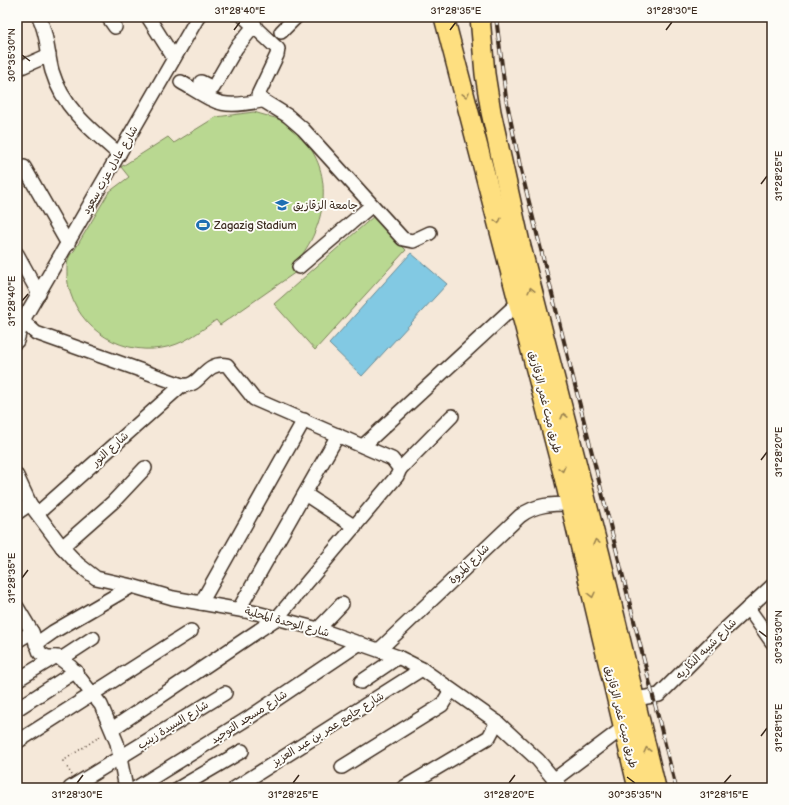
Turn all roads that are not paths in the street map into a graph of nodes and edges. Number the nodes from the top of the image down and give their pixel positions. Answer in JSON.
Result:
{"nodes":[{"id":1,"x":40,"y":17,"type":"edge"},
{"id":2,"x":148,"y":17,"type":"edge"},
{"id":3,"x":244,"y":17,"type":"edge"},
{"id":4,"x":296,"y":17,"type":"edge"},
{"id":5,"x":444,"y":17,"type":"edge"},
{"id":6,"x":480,"y":17,"type":"edge"},
{"id":7,"x":192,"y":20,"type":"edge"},
{"id":8,"x":255,"y":25,"type":"junction"},
{"id":9,"x":281,"y":32,"type":"dead end"},
{"id":10,"x":49,"y":55,"type":"junction"},
{"id":11,"x":174,"y":58,"type":"junction"},
{"id":12,"x":483,"y":58,"type":"junction"},
{"id":13,"x":17,"y":69,"type":"edge"},
{"id":14,"x":460,"y":72,"type":"junction"},
{"id":15,"x":181,"y":82,"type":"dead end"},
{"id":16,"x":201,"y":82,"type":"dead end"},
{"id":17,"x":261,"y":101,"type":"junction"},
{"id":18,"x":119,"y":154,"type":"junction"},
{"id":19,"x":24,"y":167,"type":"dead end"},
{"id":20,"x":371,"y":206,"type":"junction"},
{"id":21,"x":430,"y":232,"type":"dead end"},
{"id":22,"x":68,"y":244,"type":"junction"},
{"id":23,"x":17,"y":254,"type":"edge"},
{"id":24,"x":299,"y":267,"type":"dead end"},
{"id":25,"x":39,"y":294,"type":"junction"},
{"id":26,"x":519,"y":302,"type":"junction"},
{"id":27,"x":20,"y":319,"type":"edge"},
{"id":28,"x":17,"y":341,"type":"edge"},
{"id":29,"x":182,"y":385,"type":"junction"},
{"id":30,"x":452,"y":416,"type":"dead end"},
{"id":31,"x":304,"y":420,"type":"junction"},
{"id":32,"x":338,"y":435,"type":"junction"},
{"id":33,"x":363,"y":446,"type":"junction"},
{"id":34,"x":145,"y":468,"type":"dead end"},
{"id":35,"x":400,"y":469,"type":"junction"},
{"id":36,"x":17,"y":476,"type":"edge"},
{"id":37,"x":305,"y":494,"type":"junction"},
{"id":38,"x":571,"y":504,"type":"junction"},
{"id":39,"x":34,"y":509,"type":"junction"},
{"id":40,"x":17,"y":513,"type":"edge"},
{"id":41,"x":355,"y":526,"type":"junction"},
{"id":42,"x":62,"y":547,"type":"junction"},
{"id":43,"x":132,"y":586,"type":"junction"},
{"id":44,"x":772,"y":586,"type":"edge"},
{"id":45,"x":201,"y":603,"type":"junction"},
{"id":46,"x":342,"y":604,"type":"dead end"},
{"id":47,"x":17,"y":607,"type":"edge"},
{"id":48,"x":748,"y":608,"type":"junction"},
{"id":49,"x":239,"y":609,"type":"junction"},
{"id":50,"x":276,"y":618,"type":"junction"},
{"id":51,"x":318,"y":629,"type":"junction"},
{"id":52,"x":191,"y":631,"type":"dead end"},
{"id":53,"x":34,"y":638,"type":"junction"},
{"id":54,"x":93,"y":638,"type":"dead end"},
{"id":55,"x":17,"y":641,"type":"edge"},
{"id":56,"x":772,"y":642,"type":"edge"},
{"id":57,"x":360,"y":643,"type":"junction"},
{"id":58,"x":379,"y":650,"type":"junction"},
{"id":59,"x":398,"y":656,"type":"junction"},
{"id":60,"x":58,"y":658,"type":"junction"},
{"id":61,"x":422,"y":669,"type":"junction"},
{"id":62,"x":76,"y":671,"type":"junction"},
{"id":63,"x":17,"y":680,"type":"edge"},
{"id":64,"x":360,"y":682,"type":"dead end"},
{"id":65,"x":451,"y":690,"type":"junction"},
{"id":66,"x":226,"y":693,"type":"dead end"},
{"id":67,"x":94,"y":694,"type":"junction"},
{"id":68,"x":635,"y":700,"type":"junction"},
{"id":69,"x":17,"y":709,"type":"edge"},
{"id":70,"x":497,"y":722,"type":"junction"},
{"id":71,"x":623,"y":728,"type":"junction"},
{"id":72,"x":112,"y":729,"type":"junction"},
{"id":73,"x":17,"y":742,"type":"edge"},
{"id":74,"x":242,"y":751,"type":"dead end"},
{"id":75,"x":121,"y":758,"type":"junction"},
{"id":76,"x":342,"y":767,"type":"dead end"},
{"id":77,"x":558,"y":784,"type":"edge"},
{"id":78,"x":73,"y":786,"type":"edge"},
{"id":79,"x":126,"y":788,"type":"edge"},
{"id":80,"x":136,"y":788,"type":"edge"},
{"id":81,"x":178,"y":788,"type":"edge"},
{"id":82,"x":234,"y":788,"type":"edge"},
{"id":83,"x":403,"y":788,"type":"edge"},
{"id":84,"x":638,"y":788,"type":"edge"},
{"id":85,"x":656,"y":788,"type":"edge"}],
"edges":[{"from":1,"to":10,"type":"street"},
{"from":2,"to":11,"type":"street"},
{"from":3,"to":8,"type":"street"},
{"from":4,"to":9,"type":"street"},
{"from":5,"to":14,"type":"highway","name":"طريق ميت غمر, الزقازيق"},
{"from":6,"to":12,"type":"highway","name":"طريق ميت غمر, الزقازيق"},
{"from":7,"to":11,"type":"street","name":"شارع عادل عزت سعود"},
{"from":8,"to":16,"type":"street"},
{"from":8,"to":17,"type":"street"},
{"from":10,"to":13,"type":"street"},
{"from":10,"to":18,"type":"street"},
{"from":11,"to":18,"type":"street","name":"شارع عادل عزت سعود"},
{"from":12,"to":14,"type":"highway"},
{"from":68,"to":12,"type":"highway","name":"طريق ميت غمر, الزقازيق","one_way":true},
{"from":14,"to":26,"type":"highway","name":"طريق ميت غمر, الزقازيق","one_way":true},
{"from":15,"to":17,"type":"street"},
{"from":17,"to":20,"type":"street"},
{"from":18,"to":22,"type":"street","name":"شارع عادل عزت سعود"},
{"from":19,"to":22,"type":"street"},
{"from":20,"to":21,"type":"street"},
{"from":20,"to":24,"type":"street"},
{"from":22,"to":25,"type":"street","name":"شارع عادل عزت سعود"},
{"from":23,"to":25,"type":"street"},
{"from":25,"to":27,"type":"street","name":"شارع عادل عزت سعود"},
{"from":26,"to":33,"type":"street"},
{"from":26,"to":38,"type":"highway","name":"طريق ميت غمر, الزقازيق","one_way":true},
{"from":27,"to":28,"type":"street","name":"شارع عادل عزت سعود"},
{"from":27,"to":29,"type":"street"},
{"from":29,"to":31,"type":"street","name":"شارع النور"},
{"from":29,"to":39,"type":"street","name":"شارع النور"},
{"from":30,"to":35,"type":"street"},
{"from":31,"to":32,"type":"street"},
{"from":31,"to":45,"type":"street"},
{"from":32,"to":33,"type":"street"},
{"from":32,"to":37,"type":"street"},
{"from":33,"to":35,"type":"street"},
{"from":34,"to":42,"type":"street"},
{"from":35,"to":41,"type":"street"},
{"from":36,"to":39,"type":"street","name":"شارع الوحدة المحلية"},
{"from":37,"to":41,"type":"street"},
{"from":37,"to":49,"type":"street"},
{"from":38,"to":58,"type":"street","name":"شارع المروة"},
{"from":38,"to":71,"type":"highway","name":"طريق ميت غمر, الزقازيق","one_way":true},
{"from":39,"to":40,"type":"street","name":"شارع النور"},
{"from":39,"to":42,"type":"street","name":"شارع الوحدة المحلية"},
{"from":41,"to":50,"type":"street"},
{"from":42,"to":43,"type":"street","name":"شارع الوحدة المحلية"},
{"from":43,"to":45,"type":"street","name":"شارع الوحدة المحلية"},
{"from":43,"to":53,"type":"street"},
{"from":44,"to":48,"type":"street","name":"شارع شيبه النكاريه"},
{"from":45,"to":49,"type":"street","name":"شارع الوحدة المحلية"},
{"from":46,"to":51,"type":"street"},
{"from":47,"to":53,"type":"street"},
{"from":48,"to":56,"type":"street"},
{"from":48,"to":68,"type":"street","name":"شارع شيبه النكاريه"},
{"from":49,"to":50,"type":"street","name":"شارع الوحدة المحلية"},
{"from":50,"to":51,"type":"street","name":"شارع الوحدة المحلية"},
{"from":50,"to":72,"type":"street"},
{"from":51,"to":57,"type":"street","name":"شارع الوحدة المحلية"},
{"from":52,"to":67,"type":"street"},
{"from":53,"to":55,"type":"street"},
{"from":53,"to":60,"type":"street"},
{"from":54,"to":60,"type":"street"},
{"from":57,"to":58,"type":"street","name":"شارع الوحدة المحلية"},
{"from":57,"to":80,"type":"street","name":"شارع مسجد التوحيد"},
{"from":58,"to":59,"type":"street","name":"شارع الوحدة المحلية"},
{"from":59,"to":61,"type":"street","name":"شارع الوحدة المحلية"},
{"from":59,"to":64,"type":"street"},
{"from":60,"to":62,"type":"street"},
{"from":60,"to":63,"type":"street"},
{"from":61,"to":65,"type":"street","name":"شارع الوحدة المحلية"},
{"from":61,"to":82,"type":"street","name":"شارع جامع عمر بن عبد العزيز"},
{"from":62,"to":67,"type":"street"},
{"from":62,"to":69,"type":"street"},
{"from":65,"to":70,"type":"street","name":"شارع الوحدة المحلية"},
{"from":65,"to":76,"type":"street"},
{"from":66,"to":75,"type":"street","name":"شارع السيدة زينب"},
{"from":67,"to":72,"type":"street"},
{"from":67,"to":73,"type":"street"},
{"from":85,"to":68,"type":"highway","name":"طريق ميت غمر, الزقازيق","one_way":true},
{"from":70,"to":77,"type":"street","name":"شارع الوحدة المحلية"},
{"from":70,"to":83,"type":"street"},
{"from":71,"to":77,"type":"street"},
{"from":71,"to":84,"type":"highway","name":"طريق ميت غمر, الزقازيق"},
{"from":72,"to":75,"type":"street"},
{"from":74,"to":81,"type":"street"},
{"from":75,"to":78,"type":"street","name":"شارع السيدة زينب"},
{"from":75,"to":79,"type":"street"}]}
